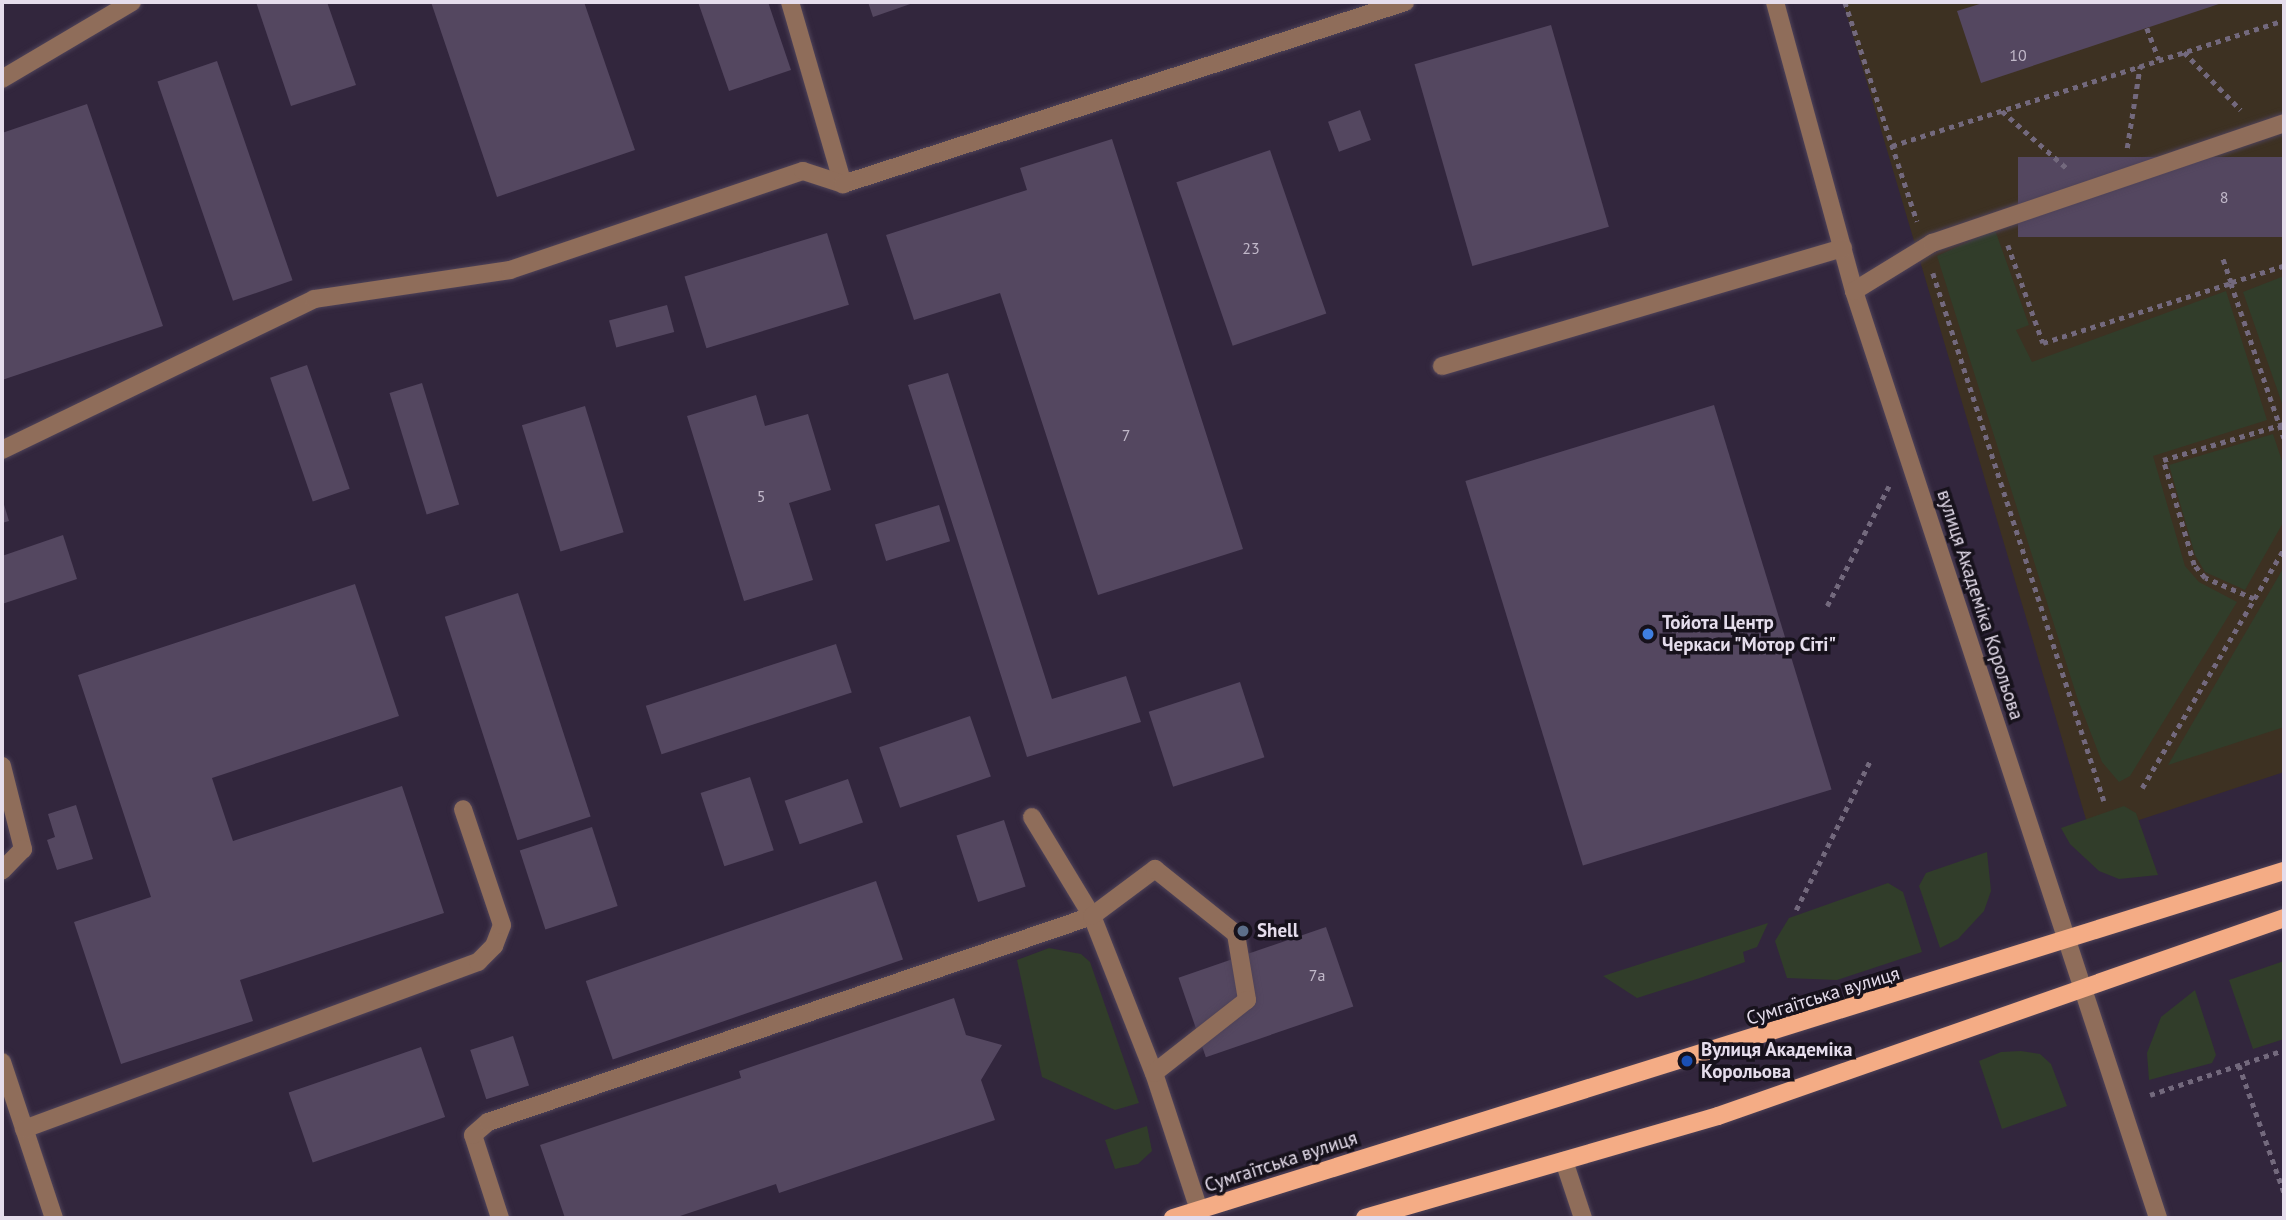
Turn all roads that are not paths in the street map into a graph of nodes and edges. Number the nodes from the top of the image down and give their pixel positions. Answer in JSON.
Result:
{"nodes":[{"id":1,"x":132,"y":2,"type":"edge"},
{"id":2,"x":790,"y":2,"type":"edge"},
{"id":3,"x":1405,"y":2,"type":"edge"},
{"id":4,"x":1775,"y":2,"type":"edge"},
{"id":5,"x":2,"y":79,"type":"edge"},
{"id":6,"x":2284,"y":123,"type":"edge"},
{"id":7,"x":843,"y":184,"type":"junction"},
{"id":8,"x":1843,"y":248,"type":"junction"},
{"id":9,"x":1854,"y":291,"type":"junction"},
{"id":10,"x":1442,"y":366,"type":"dead end"},
{"id":11,"x":2,"y":450,"type":"edge"},
{"id":12,"x":2,"y":766,"type":"edge"},
{"id":13,"x":463,"y":808,"type":"dead end"},
{"id":14,"x":1032,"y":817,"type":"dead end"},
{"id":15,"x":2284,"y":871,"type":"edge"},
{"id":16,"x":2,"y":872,"type":"edge"},
{"id":17,"x":1092,"y":916,"type":"junction"},
{"id":18,"x":2283,"y":920,"type":"edge"},
{"id":19,"x":2069,"y":941,"type":"junction"},
{"id":20,"x":2084,"y":987,"type":"junction"},
{"id":21,"x":2,"y":1062,"type":"edge"},
{"id":22,"x":1154,"y":1073,"type":"junction"},
{"id":23,"x":24,"y":1129,"type":"junction"},
{"id":24,"x":1564,"y":1161,"type":"junction"},
{"id":25,"x":1199,"y":1210,"type":"junction"},
{"id":26,"x":54,"y":1218,"type":"edge"},
{"id":27,"x":500,"y":1218,"type":"edge"},
{"id":28,"x":1173,"y":1218,"type":"edge"},
{"id":29,"x":1365,"y":1218,"type":"edge"},
{"id":30,"x":1583,"y":1218,"type":"edge"},
{"id":31,"x":2158,"y":1218,"type":"edge"}],
"edges":[{"from":1,"to":5,"type":"street"},
{"from":2,"to":7,"type":"street"},
{"from":3,"to":7,"type":"street"},
{"from":4,"to":8,"type":"street","name":"вулиця Академіка Корольова"},
{"from":6,"to":9,"type":"street"},
{"from":7,"to":11,"type":"street"},
{"from":8,"to":9,"type":"street","name":"вулиця Академіка Корольова"},
{"from":8,"to":10,"type":"street"},
{"from":9,"to":19,"type":"street","name":"вулиця Академіка Корольова"},
{"from":12,"to":16,"type":"street"},
{"from":13,"to":23,"type":"street"},
{"from":14,"to":17,"type":"street"},
{"from":15,"to":19,"type":"main road","name":"Сумгаїтська вулиця"},
{"from":17,"to":22,"type":"street"},
{"from":17,"to":22,"type":"street"},
{"from":17,"to":27,"type":"street"},
{"from":18,"to":20,"type":"main road"},
{"from":19,"to":20,"type":"street","name":"вулиця Академіка Корольова"},
{"from":19,"to":25,"type":"main road","name":"Сумгаїтська вулиця"},
{"from":20,"to":24,"type":"main road"},
{"from":20,"to":31,"type":"street","name":"вулиця Академіка Корольова"},
{"from":21,"to":23,"type":"street"},
{"from":22,"to":25,"type":"street"},
{"from":23,"to":26,"type":"street"},
{"from":24,"to":29,"type":"main road"},
{"from":24,"to":30,"type":"street"},
{"from":25,"to":28,"type":"main road","name":"Сумгаїтська вулиця"}]}
